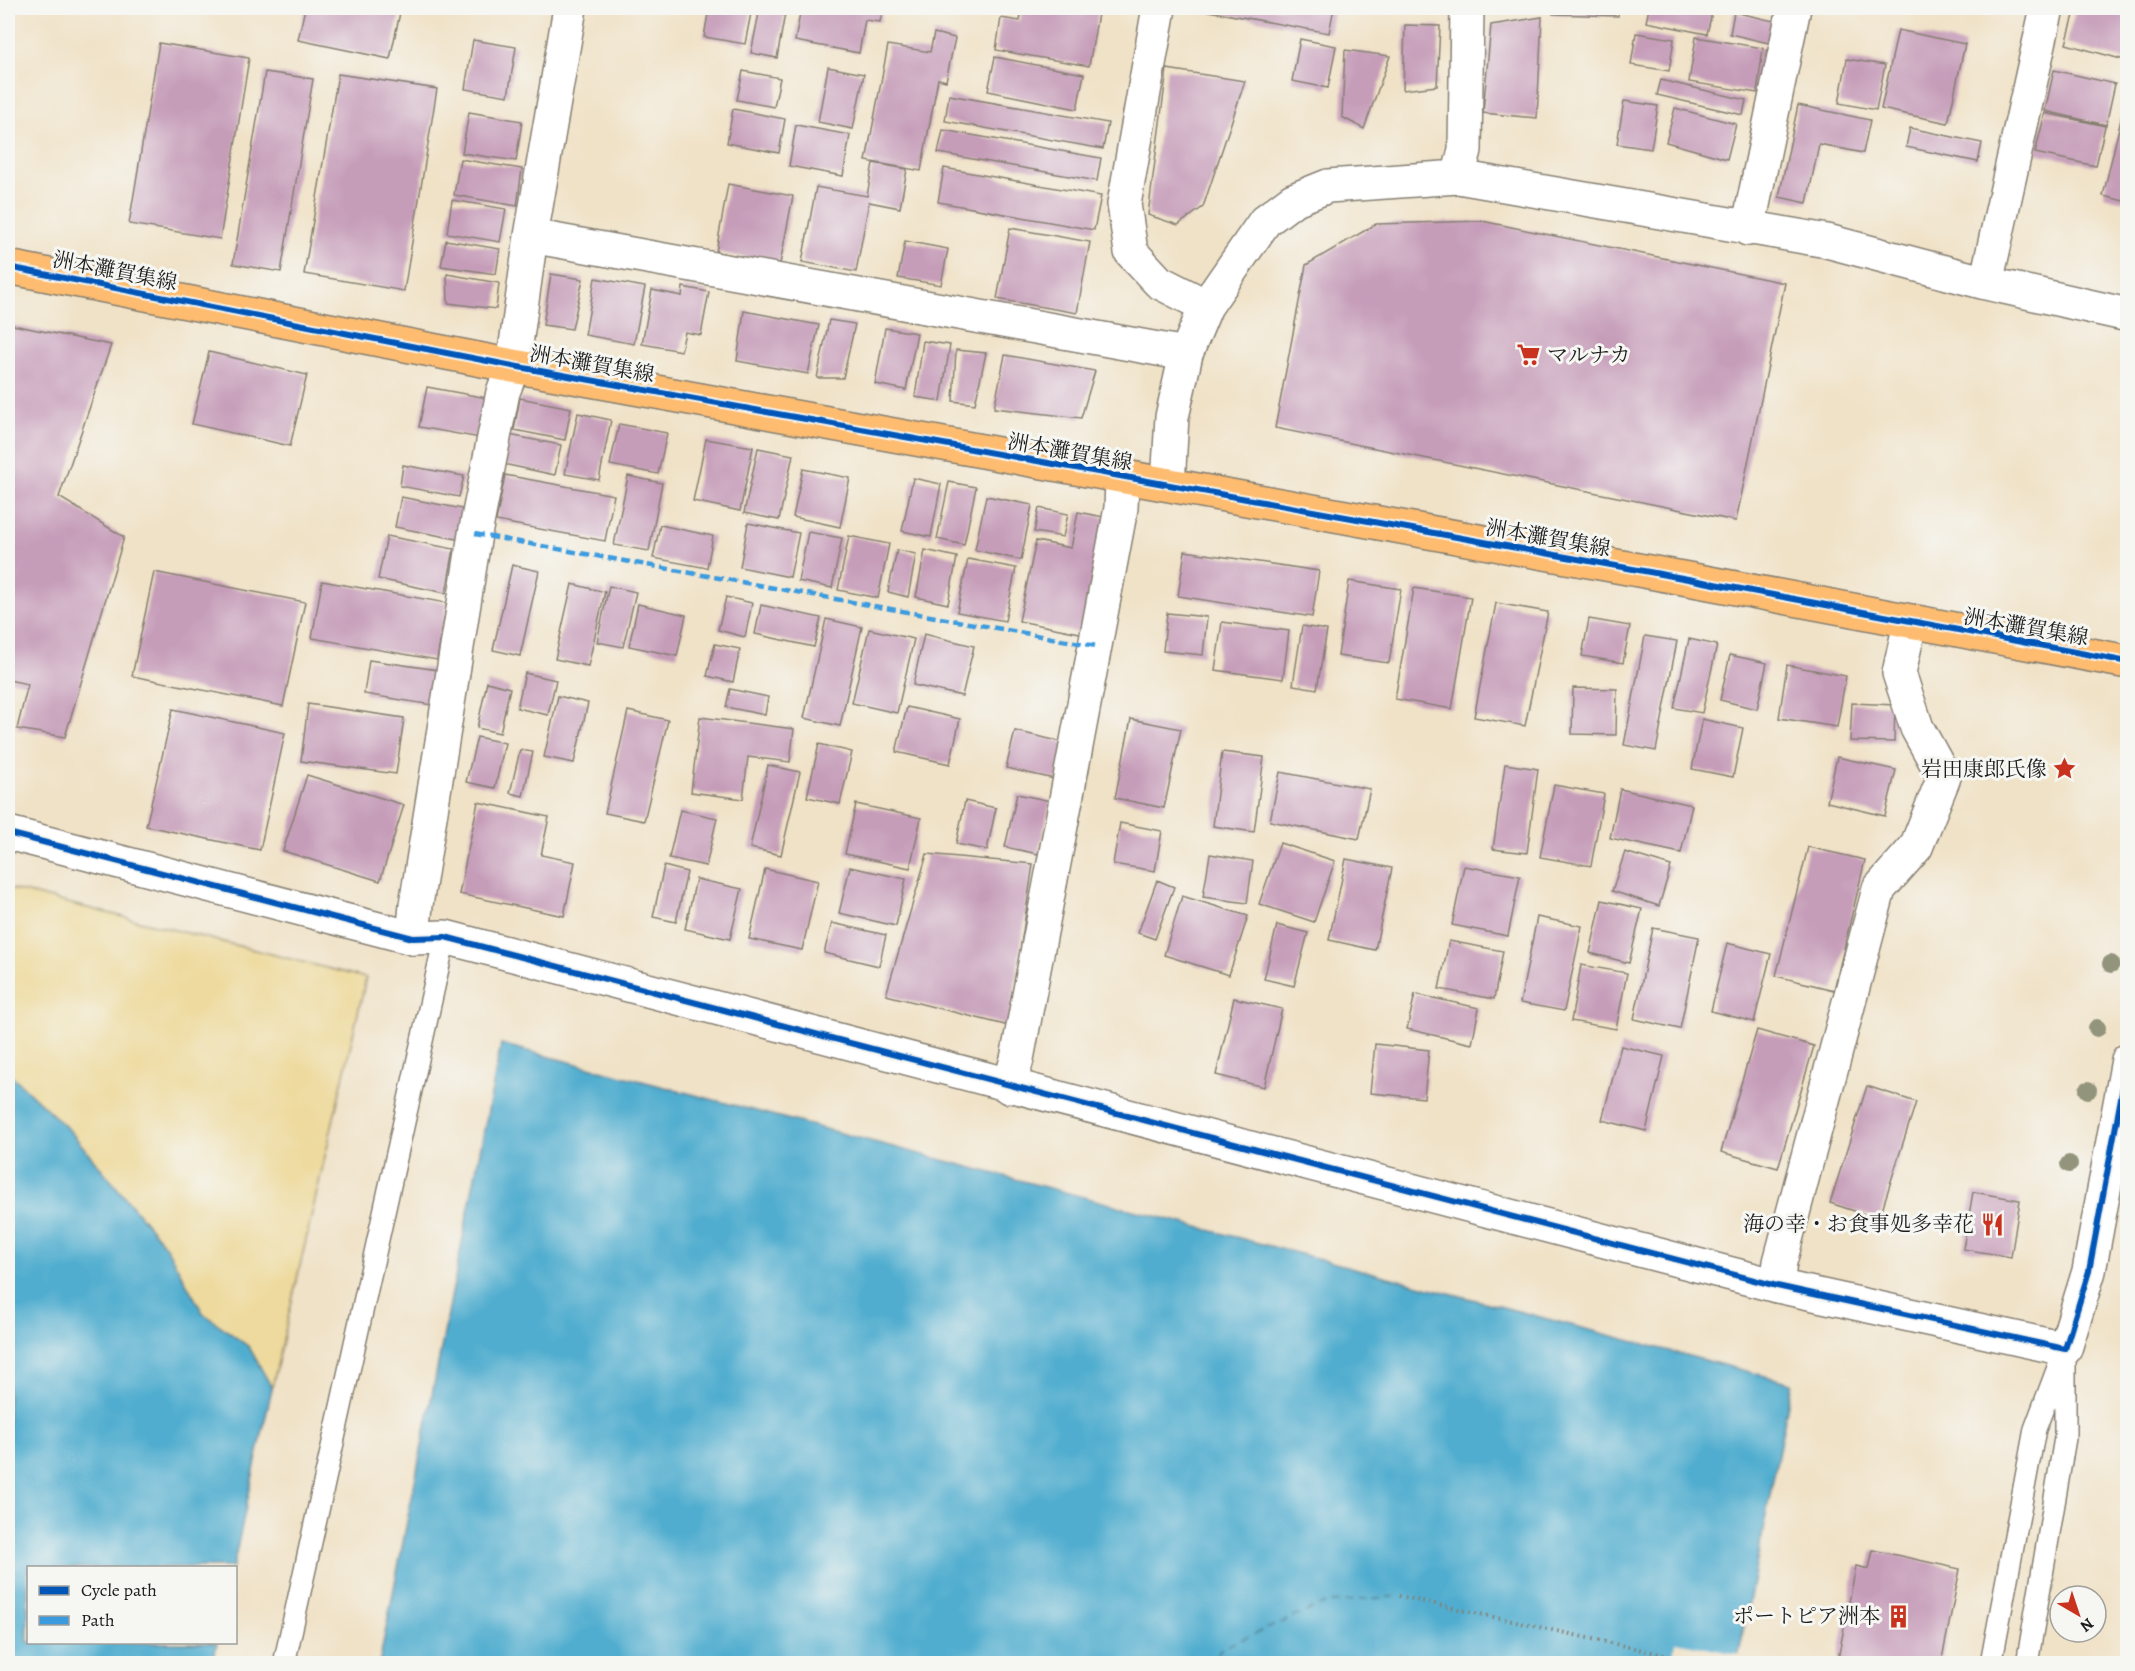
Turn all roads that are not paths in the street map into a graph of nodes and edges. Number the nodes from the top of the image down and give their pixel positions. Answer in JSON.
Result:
{"nodes":[{"id":1,"x":570,"y":8,"type":"edge"},
{"id":2,"x":1159,"y":8,"type":"edge"},
{"id":3,"x":1467,"y":8,"type":"edge"},
{"id":4,"x":1794,"y":8,"type":"edge"},
{"id":5,"x":2047,"y":8,"type":"edge"},
{"id":6,"x":1458,"y":177,"type":"junction"},
{"id":7,"x":1748,"y":229,"type":"junction"},
{"id":8,"x":531,"y":236,"type":"junction"},
{"id":9,"x":8,"y":267,"type":"edge"},
{"id":10,"x":1986,"y":283,"type":"junction"},
{"id":11,"x":1206,"y":306,"type":"junction"},
{"id":12,"x":2127,"y":315,"type":"edge"},
{"id":13,"x":1186,"y":354,"type":"junction"},
{"id":14,"x":513,"y":366,"type":"junction"},
{"id":15,"x":1122,"y":479,"type":"junction"},
{"id":16,"x":1168,"y":484,"type":"junction"},
{"id":17,"x":1910,"y":623,"type":"junction"},
{"id":18,"x":2127,"y":662,"type":"edge"},
{"id":19,"x":8,"y":833,"type":"edge"},
{"id":20,"x":429,"y":938,"type":"junction"},
{"id":21,"x":2127,"y":1060,"type":"edge"},
{"id":22,"x":1009,"y":1087,"type":"junction"},
{"id":23,"x":1777,"y":1286,"type":"junction"},
{"id":24,"x":2066,"y":1349,"type":"junction"},
{"id":25,"x":284,"y":1664,"type":"edge"},
{"id":26,"x":1991,"y":1664,"type":"edge"},
{"id":27,"x":2027,"y":1664,"type":"edge"}],
"edges":[{"from":1,"to":8,"type":"street"},
{"from":2,"to":11,"type":"street"},
{"from":3,"to":6,"type":"street"},
{"from":4,"to":7,"type":"street"},
{"from":5,"to":10,"type":"street"},
{"from":6,"to":7,"type":"street"},
{"from":6,"to":11,"type":"street"},
{"from":7,"to":10,"type":"street"},
{"from":8,"to":13,"type":"street"},
{"from":8,"to":14,"type":"street"},
{"from":9,"to":14,"type":"main road","name":"洲本灘賀集線"},
{"from":10,"to":12,"type":"street"},
{"from":11,"to":13,"type":"street"},
{"from":13,"to":16,"type":"street"},
{"from":14,"to":15,"type":"main road","name":"洲本灘賀集線"},
{"from":14,"to":20,"type":"street"},
{"from":15,"to":16,"type":"main road","name":"洲本灘賀集線"},
{"from":15,"to":22,"type":"street"},
{"from":16,"to":17,"type":"main road","name":"洲本灘賀集線"},
{"from":17,"to":18,"type":"main road","name":"洲本灘賀集線"},
{"from":17,"to":23,"type":"street"},
{"from":19,"to":20,"type":"street"},
{"from":20,"to":22,"type":"street"},
{"from":20,"to":25,"type":"lane"},
{"from":21,"to":24,"type":"street"},
{"from":22,"to":23,"type":"street"},
{"from":23,"to":24,"type":"street"},
{"from":24,"to":26,"type":"lane"},
{"from":24,"to":27,"type":"lane"}]}
